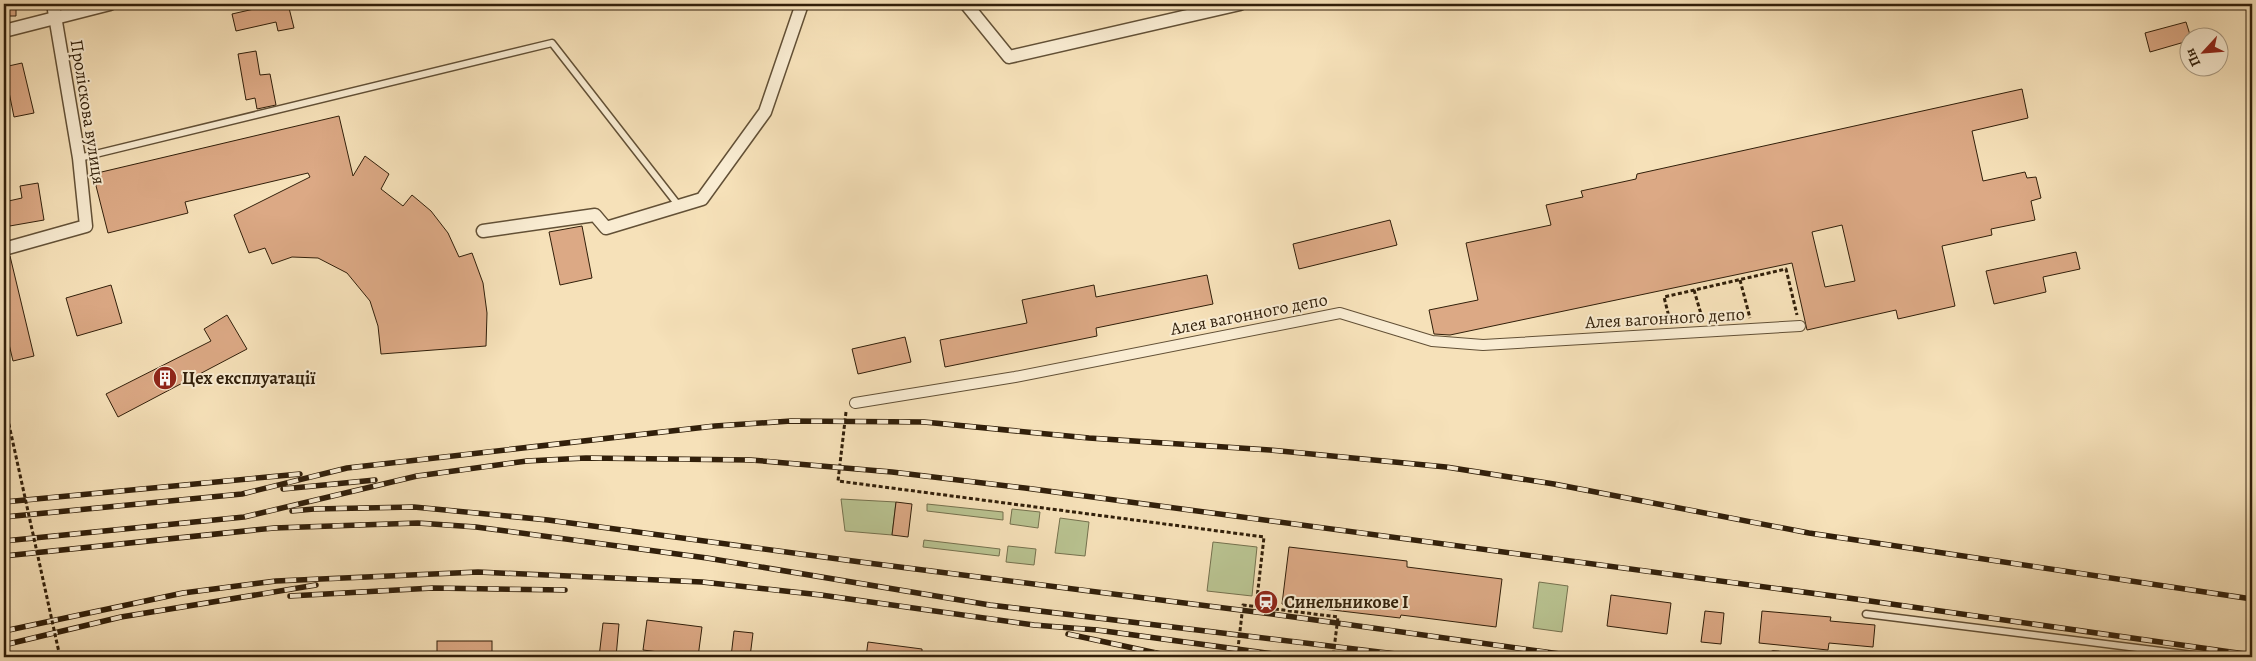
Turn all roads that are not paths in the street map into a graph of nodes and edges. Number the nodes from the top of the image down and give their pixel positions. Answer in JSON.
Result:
{"nodes":[{"id":1,"x":110,"y":4,"type":"edge"},
{"id":2,"x":802,"y":4,"type":"edge"},
{"id":3,"x":966,"y":4,"type":"edge"},
{"id":4,"x":1240,"y":4,"type":"edge"},
{"id":5,"x":54,"y":10,"type":"edge"},
{"id":6,"x":4,"y":31,"type":"edge"},
{"id":7,"x":79,"y":158,"type":"junction"},
{"id":8,"x":680,"y":206,"type":"junction"},
{"id":9,"x":483,"y":231,"type":"dead end"},
{"id":10,"x":4,"y":249,"type":"edge"},
{"id":11,"x":1800,"y":326,"type":"road end"},
{"id":12,"x":855,"y":403,"type":"road end"},
{"id":13,"x":1866,"y":614,"type":"dead end"},
{"id":14,"x":2209,"y":657,"type":"edge"}],
"edges":[{"from":1,"to":5,"type":"street"},
{"from":2,"to":8,"type":"street"},
{"from":3,"to":4,"type":"street"},
{"from":5,"to":6,"type":"street"},
{"from":5,"to":7,"type":"street","name":"Проліскова вулиця"},
{"from":7,"to":8,"type":"lane"},
{"from":7,"to":10,"type":"street","name":"Проліскова вулиця"},
{"from":8,"to":9,"type":"street"},
{"from":11,"to":12,"type":"street","name":"Алея вагонного депо"},
{"from":13,"to":14,"type":"lane"}]}
